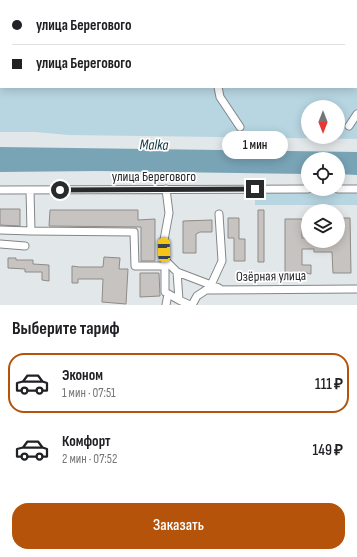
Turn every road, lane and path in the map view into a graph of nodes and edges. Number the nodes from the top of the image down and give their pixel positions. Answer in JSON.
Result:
{"nodes":[{"id":1,"x":218,"y":88,"type":"edge"},
{"id":2,"x":357,"y":114,"type":"edge"},
{"id":3,"x":349,"y":126,"type":"dead end"},
{"id":4,"x":240,"y":127,"type":"dead end"},
{"id":5,"x":166,"y":189,"type":"junction"},
{"id":6,"x":301,"y":189,"type":"edge"},
{"id":7,"x":345,"y":189,"type":"edge"},
{"id":8,"x":357,"y":189,"type":"edge"},
{"id":9,"x":0,"y":190,"type":"edge"},
{"id":10,"x":30,"y":190,"type":"junction"},
{"id":11,"x":219,"y":214,"type":"dead end"},
{"id":12,"x":0,"y":230,"type":"edge"},
{"id":13,"x":31,"y":231,"type":"junction"},
{"id":14,"x":0,"y":244,"type":"edge"},
{"id":15,"x":25,"y":246,"type":"dead end"},
{"id":16,"x":165,"y":263,"type":"junction"},
{"id":17,"x":178,"y":272,"type":"junction"},
{"id":18,"x":209,"y":288,"type":"junction"},
{"id":19,"x":357,"y":289,"type":"edge"},
{"id":20,"x":168,"y":294,"type":"junction"},
{"id":21,"x":179,"y":300,"type":"junction"},
{"id":22,"x":166,"y":305,"type":"edge"},
{"id":23,"x":191,"y":305,"type":"edge"}],
"edges":[{"from":1,"to":4,"type":"street"},
{"from":2,"to":3,"type":"street"},
{"from":5,"to":6,"type":"street","name":"улица Берегового"},
{"from":5,"to":10,"type":"street","name":"улица Берегового"},
{"from":5,"to":16,"type":"street"},
{"from":7,"to":8,"type":"street"},
{"from":9,"to":10,"type":"street","name":"улица Берегового"},
{"from":10,"to":13,"type":"street"},
{"from":11,"to":18,"type":"street"},
{"from":12,"to":13,"type":"street"},
{"from":13,"to":16,"type":"street"},
{"from":14,"to":15,"type":"street"},
{"from":16,"to":17,"type":"street"},
{"from":16,"to":20,"type":"street"},
{"from":17,"to":18,"type":"street"},
{"from":17,"to":21,"type":"street"},
{"from":18,"to":19,"type":"street","name":"Озёрная улица"},
{"from":18,"to":23,"type":"street"},
{"from":20,"to":21,"type":"street"},
{"from":20,"to":22,"type":"street"},
{"from":21,"to":23,"type":"street"}]}
